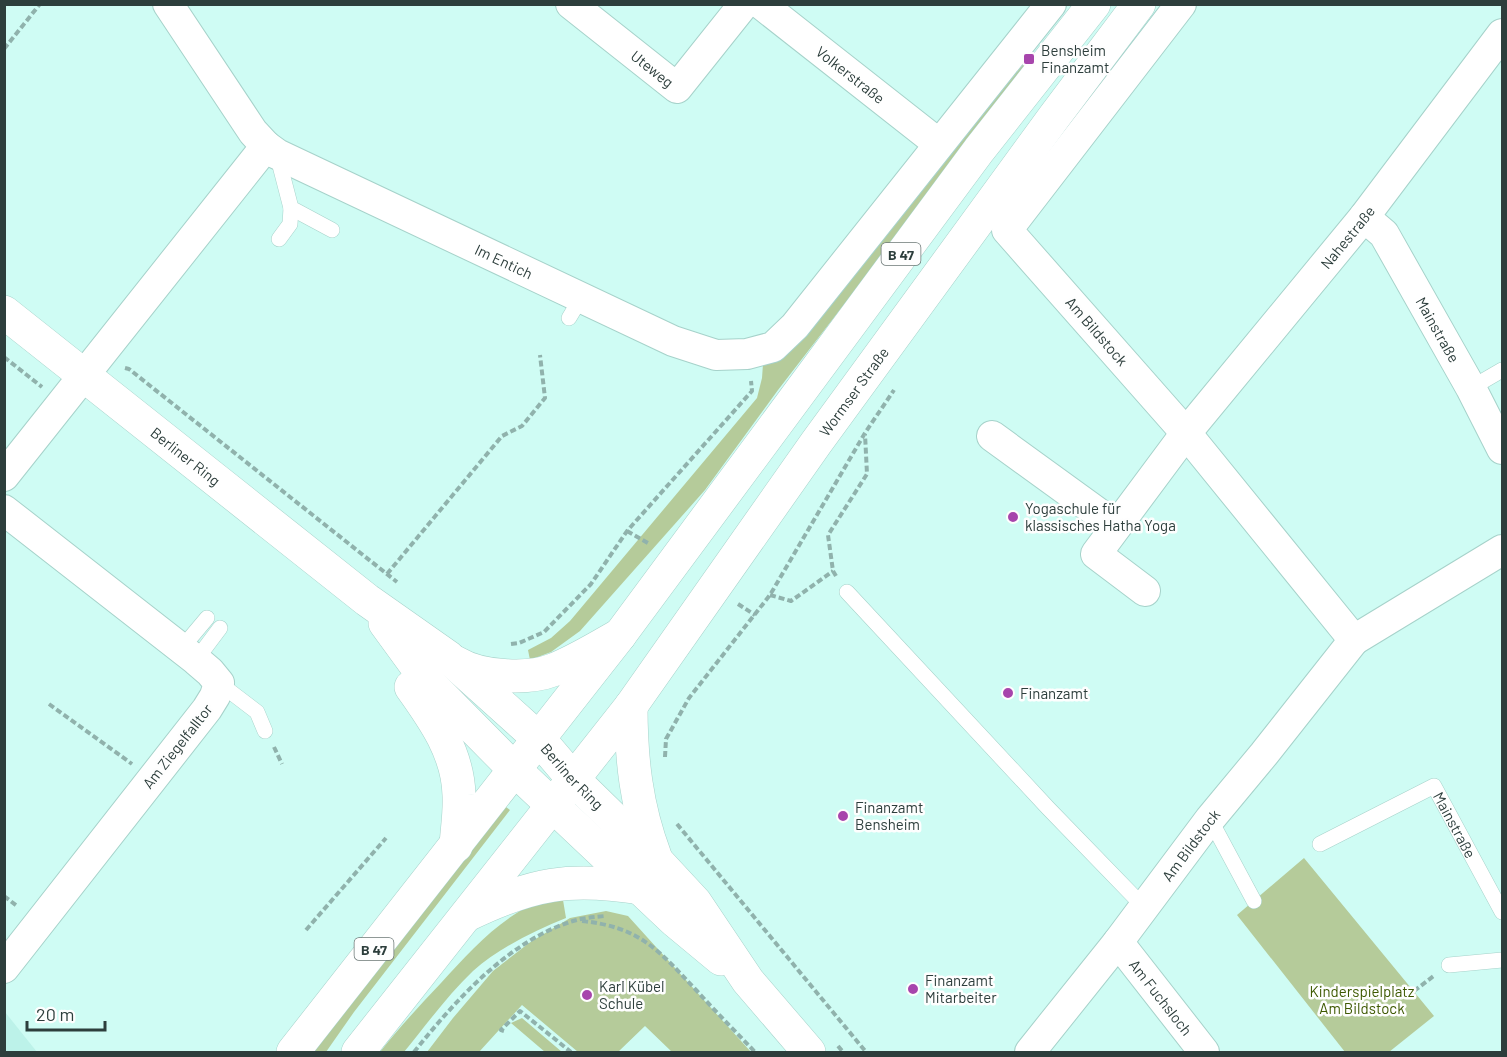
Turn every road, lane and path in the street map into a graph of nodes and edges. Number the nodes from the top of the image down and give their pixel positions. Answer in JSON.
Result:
{"nodes":[{"id":1,"x":40,"y":4,"type":"edge"},
{"id":2,"x":168,"y":4,"type":"edge"},
{"id":3,"x":571,"y":4,"type":"edge"},
{"id":4,"x":744,"y":4,"type":"edge"},
{"id":5,"x":761,"y":4,"type":"edge"},
{"id":6,"x":1051,"y":4,"type":"edge"},
{"id":7,"x":1094,"y":4,"type":"edge"},
{"id":8,"x":1139,"y":4,"type":"edge"},
{"id":9,"x":1181,"y":4,"type":"edge"},
{"id":10,"x":1503,"y":34,"type":"edge"},
{"id":11,"x":4,"y":49,"type":"edge"},
{"id":12,"x":939,"y":144,"type":"junction"},
{"id":13,"x":272,"y":150,"type":"junction"},
{"id":14,"x":291,"y":208,"type":"junction"},
{"id":15,"x":1364,"y":217,"type":"junction"},
{"id":16,"x":332,"y":230,"type":"dead end"},
{"id":17,"x":279,"y":239,"type":"dead end"},
{"id":18,"x":4,"y":312,"type":"edge"},
{"id":19,"x":540,"y":355,"type":"dead end"},
{"id":20,"x":4,"y":357,"type":"edge"},
{"id":21,"x":129,"y":369,"type":"dead end"},
{"id":22,"x":1503,"y":370,"type":"edge"},
{"id":23,"x":86,"y":375,"type":"junction"},
{"id":24,"x":1472,"y":388,"type":"junction"},
{"id":25,"x":752,"y":391,"type":"dead end"},
{"id":26,"x":62,"y":403,"type":"junction"},
{"id":27,"x":1186,"y":433,"type":"junction"},
{"id":28,"x":992,"y":436,"type":"dead end"},
{"id":29,"x":1503,"y":449,"type":"edge"},
{"id":30,"x":4,"y":476,"type":"edge"},
{"id":31,"x":4,"y":510,"type":"edge"},
{"id":32,"x":1116,"y":526,"type":"junction"},
{"id":33,"x":627,"y":531,"type":"junction"},
{"id":34,"x":648,"y":543,"type":"dead end"},
{"id":35,"x":1503,"y":550,"type":"edge"},
{"id":36,"x":833,"y":571,"type":"junction"},
{"id":37,"x":387,"y":574,"type":"junction"},
{"id":38,"x":405,"y":589,"type":"dead end"},
{"id":39,"x":1144,"y":591,"type":"dead end"},
{"id":40,"x":847,"y":592,"type":"joint"},
{"id":41,"x":770,"y":595,"type":"junction"},
{"id":42,"x":368,"y":600,"type":"junction"},
{"id":43,"x":735,"y":601,"type":"dead end"},
{"id":44,"x":755,"y":615,"type":"junction"},
{"id":45,"x":207,"y":618,"type":"dead end"},
{"id":46,"x":220,"y":628,"type":"dead end"},
{"id":47,"x":620,"y":635,"type":"junction"},
{"id":48,"x":1354,"y":640,"type":"junction"},
{"id":49,"x":508,"y":644,"type":"dead end"},
{"id":50,"x":189,"y":655,"type":"junction"},
{"id":51,"x":448,"y":657,"type":"junction"},
{"id":52,"x":219,"y":683,"type":"junction"},
{"id":53,"x":49,"y":704,"type":"dead end"},
{"id":54,"x":631,"y":706,"type":"junction"},
{"id":55,"x":266,"y":730,"type":"dead end"},
{"id":56,"x":539,"y":739,"type":"junction"},
{"id":57,"x":665,"y":761,"type":"dead end"},
{"id":58,"x":515,"y":770,"type":"junction"},
{"id":59,"x":152,"y":778,"type":"junction"},
{"id":60,"x":574,"y":780,"type":"junction"},
{"id":61,"x":553,"y":806,"type":"junction"},
{"id":62,"x":670,"y":816,"type":"dead end"},
{"id":63,"x":1210,"y":819,"type":"junction"},
{"id":64,"x":386,"y":838,"type":"dead end"},
{"id":65,"x":1320,"y":844,"type":"dead end"},
{"id":66,"x":456,"y":846,"type":"junction"},
{"id":67,"x":649,"y":874,"type":"junction"},
{"id":68,"x":1254,"y":901,"type":"dead end"},
{"id":69,"x":1144,"y":908,"type":"junction"},
{"id":70,"x":1503,"y":912,"type":"edge"},
{"id":71,"x":467,"y":915,"type":"junction"},
{"id":72,"x":306,"y":930,"type":"dead end"},
{"id":73,"x":1118,"y":942,"type":"junction"},
{"id":74,"x":1503,"y":960,"type":"edge"},
{"id":75,"x":1449,"y":965,"type":"dead end"},
{"id":76,"x":4,"y":968,"type":"edge"},
{"id":77,"x":504,"y":1031,"type":"dead end"},
{"id":78,"x":293,"y":1053,"type":"edge"},
{"id":79,"x":358,"y":1053,"type":"edge"},
{"id":80,"x":414,"y":1053,"type":"edge"},
{"id":81,"x":571,"y":1053,"type":"edge"},
{"id":82,"x":755,"y":1053,"type":"edge"},
{"id":83,"x":809,"y":1053,"type":"edge"},
{"id":84,"x":866,"y":1053,"type":"edge"},
{"id":85,"x":1030,"y":1053,"type":"edge"},
{"id":86,"x":1204,"y":1053,"type":"edge"}],
"edges":[{"from":1,"to":11,"type":"path"},
{"from":2,"to":13,"type":"street","name":"Im Entich"},
{"from":3,"to":4,"type":"street","name":"Uteweg"},
{"from":5,"to":12,"type":"street","name":"Volkerstraße"},
{"from":6,"to":12,"type":"street"},
{"from":7,"to":47,"type":"main road","number":"B 47"},
{"from":8,"to":54,"type":"main road","name":"Wormser Straße","number":"B 47"},
{"from":9,"to":27,"type":"street","name":"Am Bildstock"},
{"from":10,"to":15,"type":"street","name":"Nahestraße"},
{"from":12,"to":13,"type":"street","name":"Im Entich"},
{"from":13,"to":14,"type":"lane"},
{"from":13,"to":23,"type":"street"},
{"from":14,"to":16,"type":"lane"},
{"from":14,"to":17,"type":"lane"},
{"from":15,"to":24,"type":"street","name":"Mainstraße"},
{"from":15,"to":27,"type":"street","name":"Nahestraße"},
{"from":18,"to":23,"type":"main road","name":"Berliner Ring"},
{"from":19,"to":37,"type":"path"},
{"from":20,"to":26,"type":"path"},
{"from":21,"to":37,"type":"path"},
{"from":22,"to":24,"type":"lane"},
{"from":23,"to":26,"type":"street"},
{"from":23,"to":42,"type":"main road","name":"Berliner Ring"},
{"from":24,"to":29,"type":"street","name":"Mainstraße"},
{"from":25,"to":33,"type":"path"},
{"from":26,"to":30,"type":"street"},
{"from":27,"to":32,"type":"street"},
{"from":27,"to":48,"type":"street","name":"Am Bildstock"},
{"from":28,"to":32,"type":"street"},
{"from":31,"to":50,"type":"street"},
{"from":32,"to":39,"type":"street"},
{"from":33,"to":34,"type":"path"},
{"from":33,"to":49,"type":"path"},
{"from":35,"to":48,"type":"street","name":"Am Bildstock"},
{"from":36,"to":40,"type":"path"},
{"from":36,"to":41,"type":"path"},
{"from":36,"to":41,"type":"path"},
{"from":37,"to":38,"type":"path"},
{"from":40,"to":69,"type":"lane"},
{"from":41,"to":44,"type":"path"},
{"from":42,"to":51,"type":"main road","name":"Berliner Ring"},
{"from":42,"to":58,"type":"main road","name":"Berliner Ring"},
{"from":42,"to":66,"type":"main road"},
{"from":43,"to":44,"type":"path"},
{"from":44,"to":57,"type":"path"},
{"from":45,"to":50,"type":"lane"},
{"from":46,"to":50,"type":"lane"},
{"from":47,"to":51,"type":"main road"},
{"from":47,"to":56,"type":"main road","number":"B 47"},
{"from":48,"to":63,"type":"street","name":"Am Bildstock"},
{"from":50,"to":52,"type":"street"},
{"from":51,"to":56,"type":"main road","name":"Berliner Ring"},
{"from":52,"to":55,"type":"lane"},
{"from":52,"to":59,"type":"street","name":"Am Ziegelfalltor"},
{"from":53,"to":59,"type":"path"},
{"from":54,"to":60,"type":"main road","name":"Wormser Straße","number":"B 47"},
{"from":54,"to":67,"type":"main road"},
{"from":56,"to":58,"type":"main road","number":"B 47"},
{"from":56,"to":60,"type":"main road","name":"Berliner Ring"},
{"from":58,"to":61,"type":"main road","name":"Berliner Ring"},
{"from":58,"to":66,"type":"main road","number":"B 47"},
{"from":59,"to":76,"type":"street","name":"Am Ziegelfalltor"},
{"from":60,"to":61,"type":"main road","number":"B 47"},
{"from":60,"to":67,"type":"main road","name":"Berliner Ring"},
{"from":61,"to":67,"type":"main road","name":"Berliner Ring"},
{"from":61,"to":71,"type":"main road","number":"B 47"},
{"from":62,"to":84,"type":"path"},
{"from":63,"to":68,"type":"lane"},
{"from":63,"to":69,"type":"street","name":"Am Bildstock"},
{"from":64,"to":72,"type":"path"},
{"from":65,"to":70,"type":"lane","name":"Mainstraße"},
{"from":66,"to":78,"type":"main road","number":"B 47"},
{"from":67,"to":71,"type":"main road"},
{"from":67,"to":83,"type":"main road","name":"Berliner Ring"},
{"from":69,"to":73,"type":"street","name":"Am Bildstock"},
{"from":71,"to":79,"type":"main road","number":"B 47"},
{"from":73,"to":85,"type":"street","name":"Am Bildstock"},
{"from":73,"to":86,"type":"street","name":"Am Fuchsloch"},
{"from":74,"to":75,"type":"lane"},
{"from":77,"to":81,"type":"path"},
{"from":80,"to":82,"type":"path"}]}
